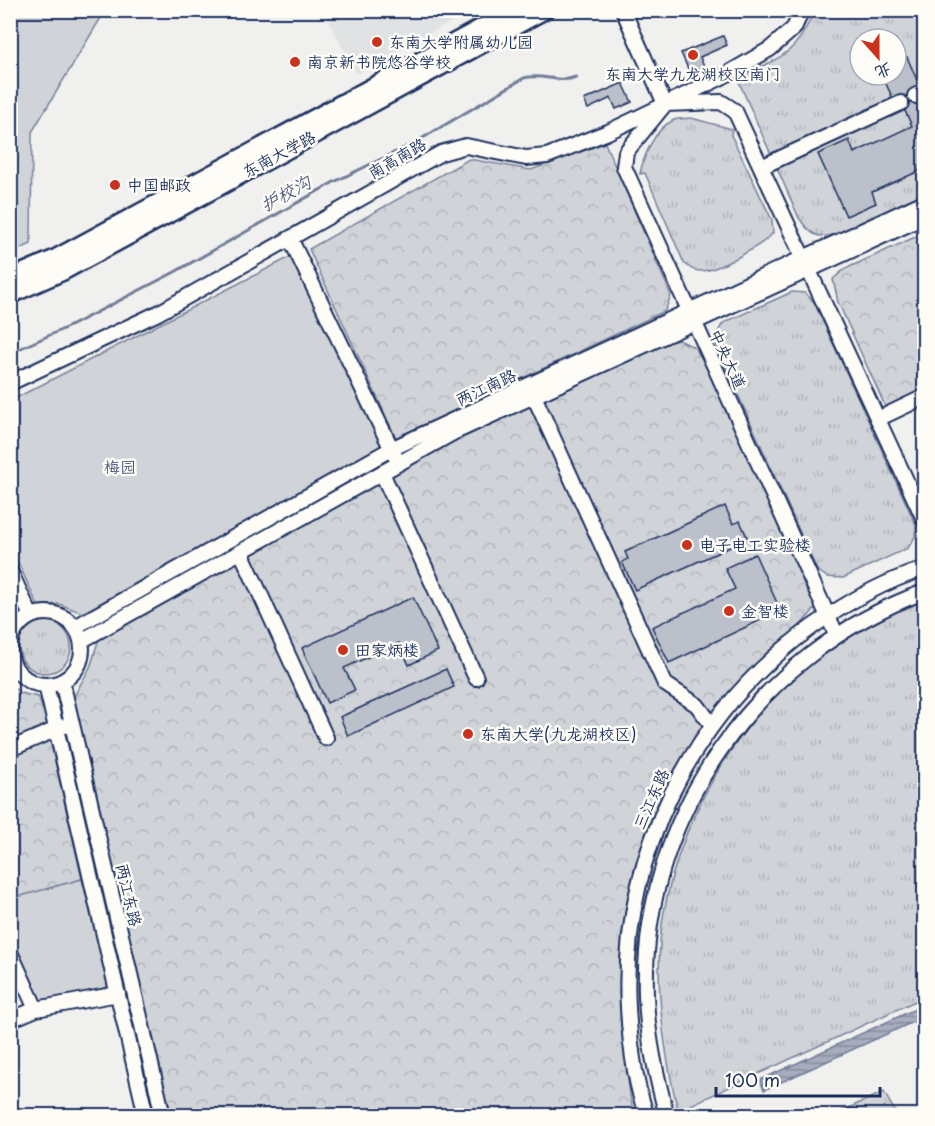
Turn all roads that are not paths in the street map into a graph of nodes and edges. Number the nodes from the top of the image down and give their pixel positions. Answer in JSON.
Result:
{"nodes":[{"id":1,"x":514,"y":10,"type":"edge"},
{"id":2,"x":545,"y":10,"type":"edge"},
{"id":3,"x":623,"y":10,"type":"edge"},
{"id":4,"x":802,"y":10,"type":"edge"},
{"id":5,"x":901,"y":103,"type":"dead end"},
{"id":6,"x":665,"y":104,"type":"junction"},
{"id":7,"x":761,"y":166,"type":"junction"},
{"id":8,"x":924,"y":202,"type":"edge"},
{"id":9,"x":924,"y":217,"type":"edge"},
{"id":10,"x":290,"y":238,"type":"junction"},
{"id":11,"x":806,"y":264,"type":"junction"},
{"id":12,"x":10,"y":278,"type":"edge"},
{"id":13,"x":10,"y":295,"type":"edge"},
{"id":14,"x":690,"y":318,"type":"junction"},
{"id":15,"x":10,"y":383,"type":"edge"},
{"id":16,"x":529,"y":392,"type":"junction"},
{"id":17,"x":924,"y":397,"type":"edge"},
{"id":18,"x":878,"y":419,"type":"junction"},
{"id":19,"x":392,"y":449,"type":"junction"},
{"id":20,"x":398,"y":463,"type":"junction"},
{"id":21,"x":382,"y":473,"type":"junction"},
{"id":22,"x":286,"y":508,"type":"junction"},
{"id":23,"x":924,"y":519,"type":"edge"},
{"id":24,"x":294,"y":522,"type":"junction"},
{"id":25,"x":241,"y":552,"type":"junction"},
{"id":26,"x":924,"y":569,"type":"edge"},
{"id":27,"x":10,"y":571,"type":"edge"},
{"id":28,"x":172,"y":572,"type":"junction"},
{"id":29,"x":179,"y":586,"type":"junction"},
{"id":30,"x":924,"y":592,"type":"edge"},
{"id":31,"x":32,"y":616,"type":"junction"},
{"id":32,"x":827,"y":616,"type":"junction"},
{"id":33,"x":75,"y":627,"type":"junction"},
{"id":34,"x":836,"y":634,"type":"junction"},
{"id":35,"x":81,"y":641,"type":"junction"},
{"id":36,"x":476,"y":678,"type":"dead end"},
{"id":37,"x":62,"y":681,"type":"junction"},
{"id":38,"x":46,"y":685,"type":"junction"},
{"id":39,"x":71,"y":722,"type":"junction"},
{"id":40,"x":712,"y":725,"type":"junction"},
{"id":41,"x":57,"y":729,"type":"junction"},
{"id":42,"x":327,"y":738,"type":"dead end"},
{"id":43,"x":10,"y":749,"type":"edge"},
{"id":44,"x":672,"y":793,"type":"junction"},
{"id":45,"x":690,"y":800,"type":"junction"},
{"id":46,"x":642,"y":873,"type":"junction"},
{"id":47,"x":661,"y":877,"type":"junction"},
{"id":48,"x":11,"y":956,"type":"edge"},
{"id":49,"x":118,"y":994,"type":"junction"},
{"id":50,"x":647,"y":1007,"type":"junction"},
{"id":51,"x":36,"y":1009,"type":"junction"},
{"id":52,"x":628,"y":1009,"type":"junction"},
{"id":53,"x":10,"y":1020,"type":"edge"},
{"id":54,"x":146,"y":1116,"type":"edge"},
{"id":55,"x":163,"y":1116,"type":"edge"},
{"id":56,"x":647,"y":1116,"type":"edge"},
{"id":57,"x":667,"y":1116,"type":"edge"}],
"edges":[{"from":1,"to":12,"type":"main road","name":"东南大学路"},
{"from":2,"to":13,"type":"main road","name":"东南大学路"},
{"from":3,"to":6,"type":"street"},
{"from":4,"to":6,"type":"street","name":"南高南路"},
{"from":5,"to":7,"type":"street"},
{"from":6,"to":7,"type":"street"},
{"from":6,"to":10,"type":"street","name":"南高南路"},
{"from":6,"to":14,"type":"street","name":"中央大道"},
{"from":7,"to":11,"type":"street"},
{"from":8,"to":11,"type":"street","name":"两江南路"},
{"from":9,"to":11,"type":"street","name":"两江南路"},
{"from":10,"to":15,"type":"street","name":"南高南路"},
{"from":10,"to":19,"type":"street"},
{"from":11,"to":14,"type":"street","name":"两江南路"},
{"from":11,"to":18,"type":"street"},
{"from":14,"to":16,"type":"street","name":"两江南路"},
{"from":14,"to":32,"type":"street","name":"中央大道"},
{"from":16,"to":19,"type":"street","name":"两江南路"},
{"from":16,"to":20,"type":"street","name":"两江南路"},
{"from":16,"to":40,"type":"street"},
{"from":17,"to":18,"type":"street"},
{"from":18,"to":23,"type":"street"},
{"from":19,"to":20,"type":"street"},
{"from":19,"to":22,"type":"street","name":"两江南路"},
{"from":20,"to":21,"type":"street","name":"两江南路"},
{"from":21,"to":24,"type":"street","name":"两江南路"},
{"from":21,"to":36,"type":"street"},
{"from":22,"to":24,"type":"street"},
{"from":22,"to":28,"type":"street","name":"两江南路"},
{"from":24,"to":25,"type":"street","name":"两江南路"},
{"from":25,"to":29,"type":"street","name":"两江南路"},
{"from":25,"to":42,"type":"street"},
{"from":26,"to":32,"type":"street","name":"三江东路"},
{"from":27,"to":31,"type":"street"},
{"from":28,"to":29,"type":"street"},
{"from":28,"to":33,"type":"street","name":"两江南路"},
{"from":29,"to":35,"type":"street","name":"两江南路"},
{"from":30,"to":34,"type":"street"},
{"from":31,"to":33,"type":"street"},
{"from":31,"to":38,"type":"street"},
{"from":32,"to":34,"type":"street","name":"中央大道"},
{"from":32,"to":40,"type":"street","name":"三江东路"},
{"from":33,"to":35,"type":"street"},
{"from":34,"to":45,"type":"street"},
{"from":35,"to":37,"type":"street"},
{"from":37,"to":38,"type":"street"},
{"from":37,"to":39,"type":"street","name":"两江东路"},
{"from":38,"to":41,"type":"street","name":"两江东路"},
{"from":39,"to":41,"type":"street"},
{"from":39,"to":55,"type":"street","name":"两江东路"},
{"from":40,"to":44,"type":"street","name":"三江东路"},
{"from":41,"to":43,"type":"street"},
{"from":41,"to":49,"type":"street","name":"两江东路"},
{"from":44,"to":45,"type":"street"},
{"from":44,"to":46,"type":"street","name":"三江东路"},
{"from":45,"to":47,"type":"street"},
{"from":46,"to":47,"type":"street"},
{"from":46,"to":52,"type":"street","name":"三江东路"},
{"from":47,"to":50,"type":"street"},
{"from":48,"to":51,"type":"street"},
{"from":49,"to":51,"type":"street"},
{"from":49,"to":54,"type":"street","name":"两江东路"},
{"from":50,"to":52,"type":"street"},
{"from":50,"to":57,"type":"street"},
{"from":51,"to":53,"type":"street"},
{"from":52,"to":56,"type":"street","name":"三江东路"}]}
